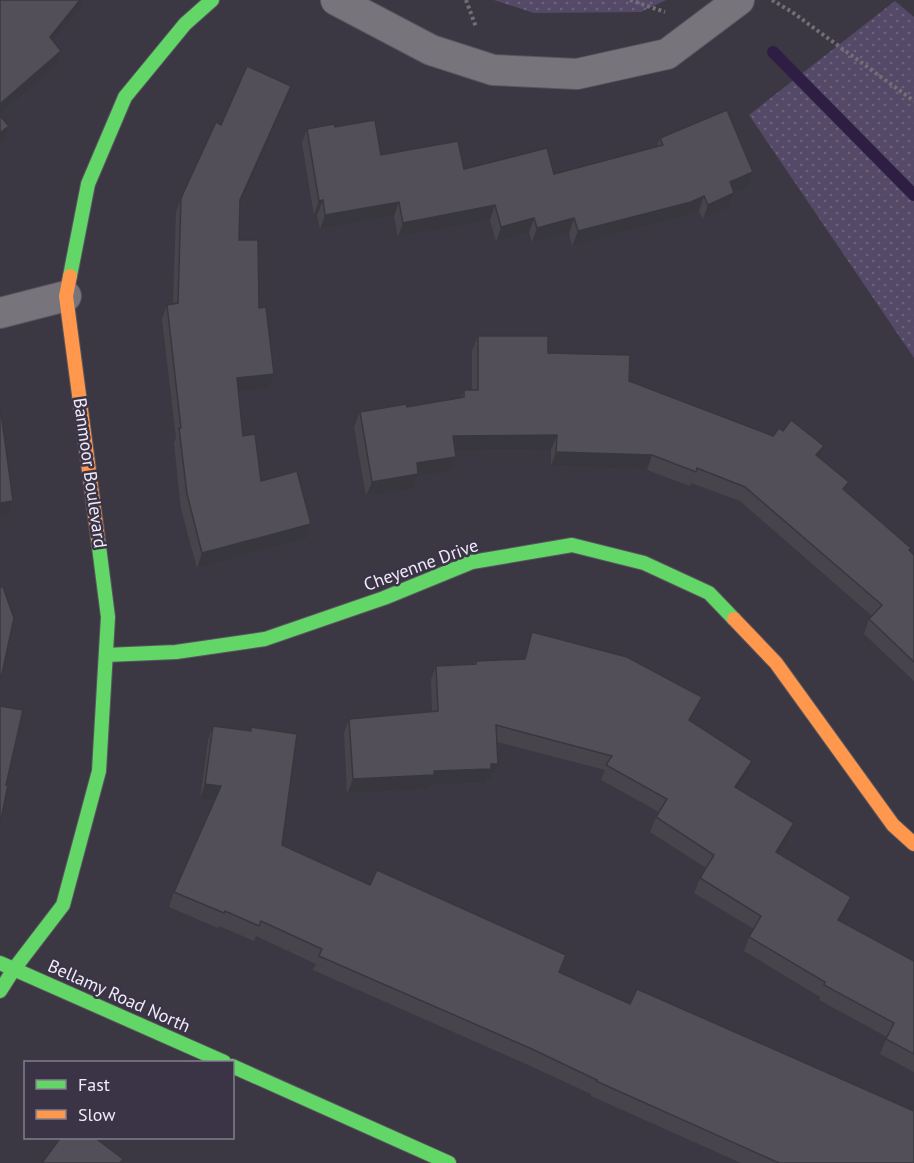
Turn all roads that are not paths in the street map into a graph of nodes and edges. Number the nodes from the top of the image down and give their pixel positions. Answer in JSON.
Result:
{"nodes":[{"id":1,"x":212,"y":0,"type":"edge"},
{"id":2,"x":336,"y":0,"type":"edge"},
{"id":3,"x":739,"y":0,"type":"edge"},
{"id":4,"x":66,"y":296,"type":"junction"},
{"id":5,"x":0,"y":313,"type":"edge"},
{"id":6,"x":106,"y":655,"type":"junction"},
{"id":7,"x":914,"y":844,"type":"edge"},
{"id":8,"x":0,"y":963,"type":"edge"},
{"id":9,"x":14,"y":969,"type":"junction"},
{"id":10,"x":0,"y":991,"type":"edge"},
{"id":11,"x":222,"y":1061,"type":"edge"},
{"id":12,"x":234,"y":1067,"type":"edge"},
{"id":13,"x":449,"y":1163,"type":"edge"}],
"edges":[{"from":1,"to":4,"type":"street","name":"Banmoor Boulevard"},
{"from":2,"to":3,"type":"street"},
{"from":4,"to":5,"type":"street"},
{"from":4,"to":6,"type":"street","name":"Banmoor Boulevard"},
{"from":6,"to":7,"type":"street","name":"Cheyenne Drive"},
{"from":6,"to":9,"type":"street","name":"Banmoor Boulevard"},
{"from":8,"to":9,"type":"street","name":"Bellamy Road North"},
{"from":9,"to":10,"type":"street","name":"Banmoor Boulevard"},
{"from":9,"to":11,"type":"street","name":"Bellamy Road North"},
{"from":12,"to":13,"type":"street"}]}
